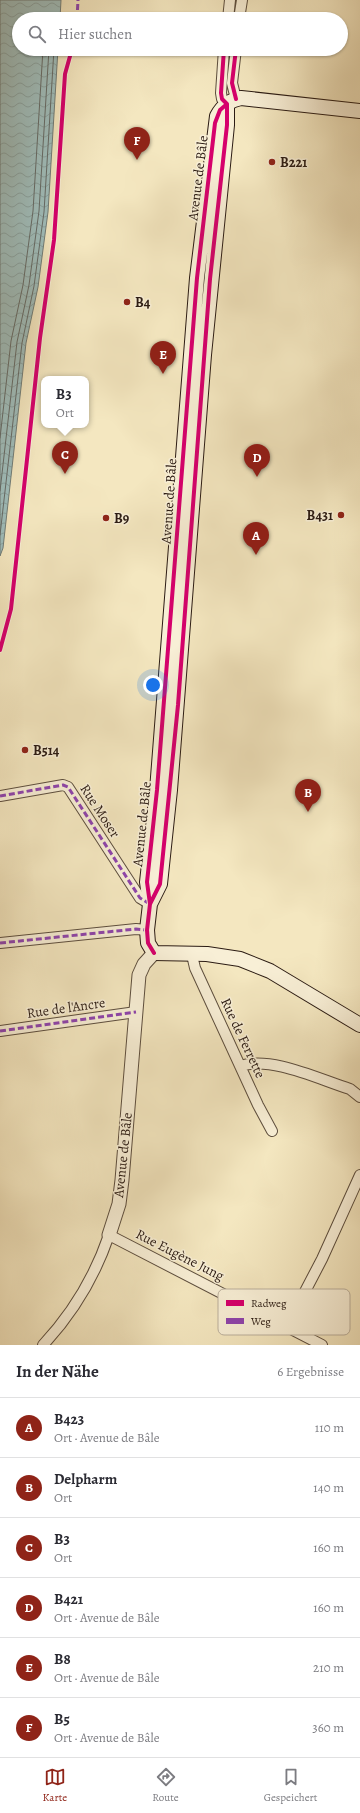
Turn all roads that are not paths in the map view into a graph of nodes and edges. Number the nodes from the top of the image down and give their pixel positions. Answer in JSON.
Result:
{"nodes":[{"id":1,"x":230,"y":0,"type":"edge"},
{"id":2,"x":242,"y":0,"type":"edge"},
{"id":3,"x":229,"y":12,"type":"edge"},
{"id":4,"x":241,"y":12,"type":"edge"},
{"id":5,"x":224,"y":56,"type":"edge"},
{"id":6,"x":235,"y":56,"type":"edge"},
{"id":7,"x":235,"y":100,"type":"junction"},
{"id":8,"x":360,"y":111,"type":"edge"},
{"id":9,"x":0,"y":796,"type":"edge"},
{"id":10,"x":150,"y":904,"type":"junction"},
{"id":11,"x":147,"y":930,"type":"junction"},
{"id":12,"x":0,"y":943,"type":"edge"},
{"id":13,"x":154,"y":953,"type":"junction"},
{"id":14,"x":192,"y":955,"type":"junction"},
{"id":15,"x":136,"y":1012,"type":"junction"},
{"id":16,"x":360,"y":1025,"type":"edge"},
{"id":17,"x":0,"y":1031,"type":"edge"},
{"id":18,"x":240,"y":1066,"type":"junction"},
{"id":19,"x":360,"y":1097,"type":"edge"},
{"id":20,"x":272,"y":1131,"type":"dead end"},
{"id":21,"x":360,"y":1175,"type":"edge"},
{"id":22,"x":110,"y":1235,"type":"junction"},
{"id":23,"x":306,"y":1289,"type":"edge"},
{"id":24,"x":218,"y":1291,"type":"edge"},
{"id":25,"x":304,"y":1335,"type":"edge"},
{"id":26,"x":43,"y":1345,"type":"edge"},
{"id":27,"x":322,"y":1345,"type":"edge"}],
"edges":[{"from":1,"to":3,"type":"street"},
{"from":2,"to":4,"type":"street"},
{"from":5,"to":7,"type":"street","name":"Avenue de Bâle"},
{"from":6,"to":7,"type":"street","name":"Avenue de Bâle"},
{"from":7,"to":8,"type":"main road"},
{"from":7,"to":10,"type":"main road","name":"Avenue de Bâle"},
{"from":9,"to":10,"type":"street","name":"Rue Moser"},
{"from":10,"to":11,"type":"main road","name":"Avenue de Bâle"},
{"from":11,"to":12,"type":"street"},
{"from":11,"to":13,"type":"main road","name":"Avenue de Bâle"},
{"from":13,"to":14,"type":"main road"},
{"from":13,"to":15,"type":"street","name":"Avenue de Bâle"},
{"from":14,"to":16,"type":"main road"},
{"from":14,"to":18,"type":"street","name":"Rue de Ferrette"},
{"from":15,"to":17,"type":"street","name":"Rue de l'Ancre"},
{"from":15,"to":22,"type":"street","name":"Avenue de Bâle"},
{"from":18,"to":19,"type":"street"},
{"from":18,"to":20,"type":"street","name":"Rue de Ferrette"},
{"from":21,"to":23,"type":"street"},
{"from":22,"to":24,"type":"street","name":"Rue Eugène Jung"},
{"from":22,"to":26,"type":"street","name":"Avenue de Bâle"},
{"from":25,"to":27,"type":"street","name":"Rue Eugène Jung"}]}
